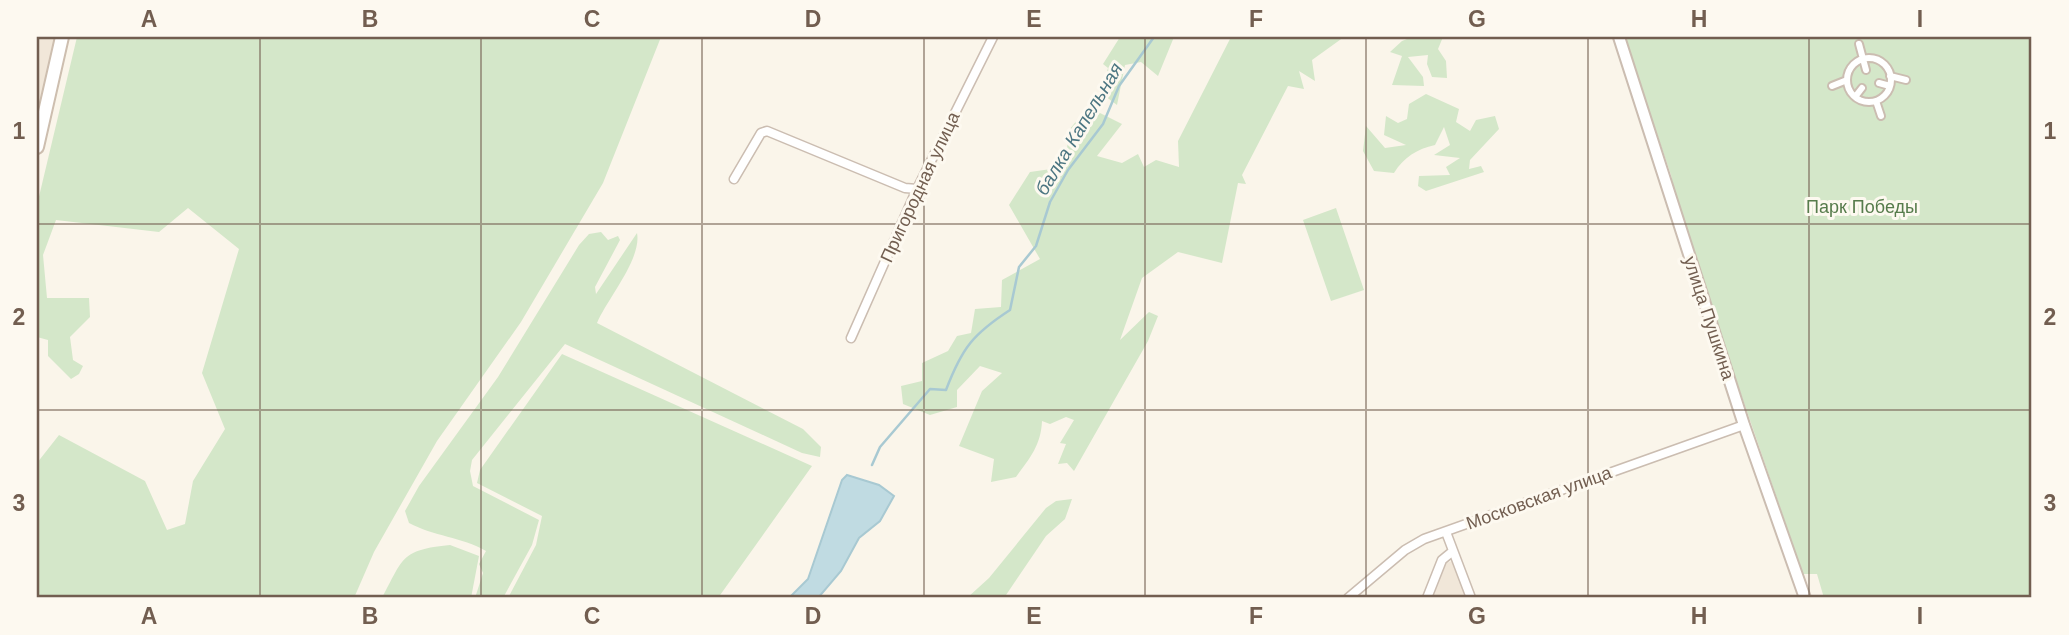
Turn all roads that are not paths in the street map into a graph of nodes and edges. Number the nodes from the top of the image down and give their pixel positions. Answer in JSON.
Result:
{"nodes":[{"id":1,"x":62,"y":37,"type":"edge"},
{"id":2,"x":993,"y":37,"type":"edge"},
{"id":3,"x":1619,"y":37,"type":"edge"},
{"id":4,"x":1859,"y":44,"type":"dead end"},
{"id":5,"x":1864,"y":59,"type":"junction"},
{"id":6,"x":1866,"y":70,"type":"dead end"},
{"id":7,"x":1890,"y":76,"type":"junction"},
{"id":8,"x":1847,"y":80,"type":"junction"},
{"id":9,"x":1906,"y":80,"type":"dead end"},
{"id":10,"x":1879,"y":83,"type":"dead end"},
{"id":11,"x":1832,"y":86,"type":"dead end"},
{"id":12,"x":1890,"y":86,"type":"junction"},
{"id":13,"x":1862,"y":88,"type":"dead end"},
{"id":14,"x":1855,"y":97,"type":"junction"},
{"id":15,"x":1876,"y":101,"type":"junction"},
{"id":16,"x":1881,"y":116,"type":"dead end"},
{"id":17,"x":37,"y":147,"type":"edge"},
{"id":18,"x":734,"y":179,"type":"dead end"},
{"id":19,"x":917,"y":189,"type":"junction"},
{"id":20,"x":851,"y":338,"type":"dead end"},
{"id":21,"x":1744,"y":425,"type":"junction"},
{"id":22,"x":1446,"y":532,"type":"junction"},
{"id":23,"x":1453,"y":551,"type":"junction"},
{"id":24,"x":1348,"y":598,"type":"edge"},
{"id":25,"x":1427,"y":598,"type":"edge"},
{"id":26,"x":1471,"y":598,"type":"edge"},
{"id":27,"x":1805,"y":598,"type":"edge"}],
"edges":[{"from":1,"to":17,"type":"main road"},
{"from":2,"to":19,"type":"street","name":"Пригородная улица"},
{"from":3,"to":21,"type":"street","name":"улица Пушкина"},
{"from":4,"to":5,"type":"street"},
{"from":5,"to":6,"type":"street"},
{"from":5,"to":7,"type":"street"},
{"from":5,"to":8,"type":"street"},
{"from":7,"to":9,"type":"street"},
{"from":7,"to":12,"type":"street"},
{"from":8,"to":11,"type":"street"},
{"from":8,"to":14,"type":"street"},
{"from":10,"to":12,"type":"street"},
{"from":12,"to":15,"type":"street"},
{"from":13,"to":14,"type":"street"},
{"from":14,"to":15,"type":"street"},
{"from":15,"to":16,"type":"street"},
{"from":18,"to":19,"type":"street"},
{"from":19,"to":20,"type":"street","name":"Пригородная улица"},
{"from":21,"to":22,"type":"street","name":"Московская улица"},
{"from":21,"to":27,"type":"street","name":"улица Пушкина"},
{"from":22,"to":23,"type":"street"},
{"from":22,"to":24,"type":"street","name":"Московская улица"},
{"from":23,"to":25,"type":"street"},
{"from":23,"to":26,"type":"street"}]}
